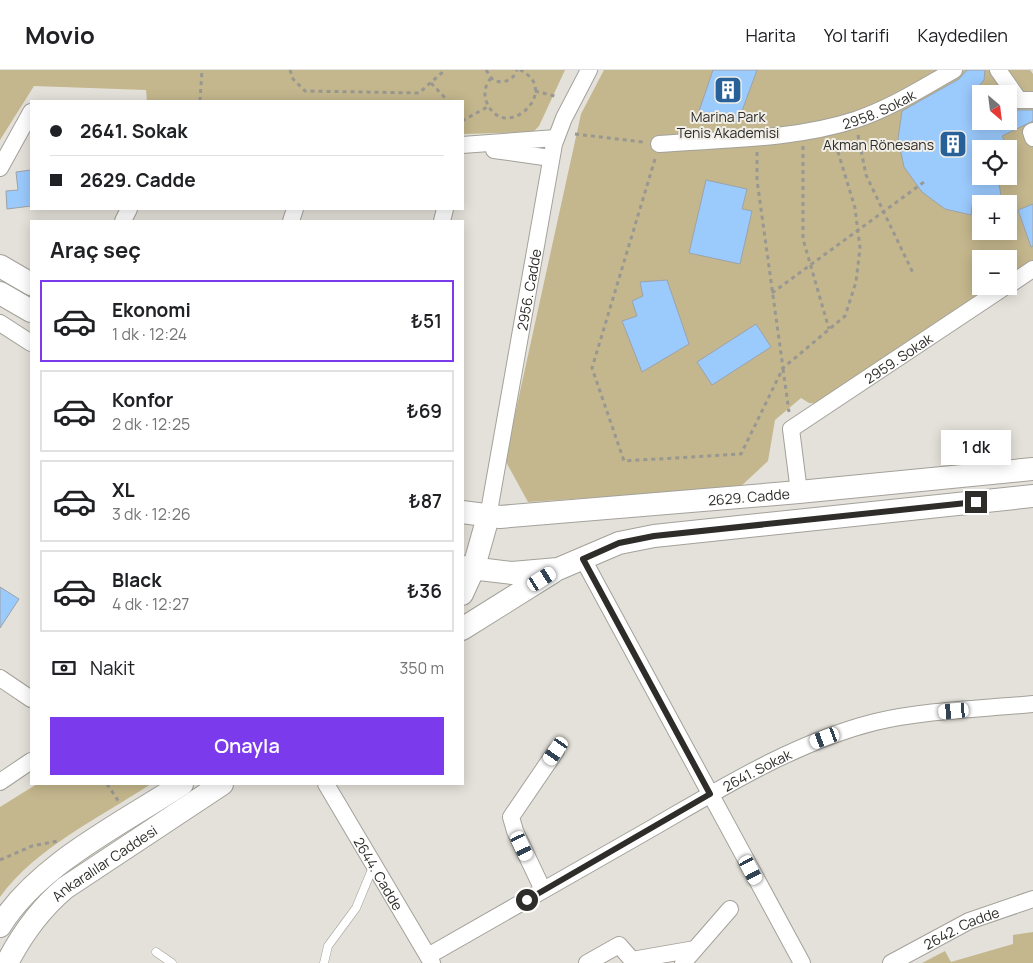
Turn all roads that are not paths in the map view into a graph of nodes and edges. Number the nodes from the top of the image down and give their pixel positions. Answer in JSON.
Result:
{"nodes":[{"id":1,"x":590,"y":70,"type":"edge"},
{"id":2,"x":954,"y":70,"type":"edge"},
{"id":3,"x":998,"y":70,"type":"edge"},
{"id":4,"x":1033,"y":100,"type":"edge"},
{"id":5,"x":30,"y":114,"type":"edge"},
{"id":6,"x":1033,"y":131,"type":"edge"},
{"id":7,"x":557,"y":135,"type":"junction"},
{"id":8,"x":1033,"y":138,"type":"edge"},
{"id":9,"x":659,"y":144,"type":"road end"},
{"id":10,"x":464,"y":145,"type":"edge"},
{"id":11,"x":464,"y":145,"type":"edge"},
{"id":12,"x":552,"y":158,"type":"junction"},
{"id":13,"x":0,"y":168,"type":"edge"},
{"id":14,"x":0,"y":266,"type":"edge"},
{"id":15,"x":1033,"y":269,"type":"edge"},
{"id":16,"x":1017,"y":279,"type":"edge"},
{"id":17,"x":30,"y":283,"type":"edge"},
{"id":18,"x":0,"y":293,"type":"edge"},
{"id":19,"x":993,"y":295,"type":"edge"},
{"id":20,"x":30,"y":310,"type":"edge"},
{"id":21,"x":0,"y":324,"type":"edge"},
{"id":22,"x":30,"y":342,"type":"edge"},
{"id":23,"x":1033,"y":469,"type":"edge"},
{"id":24,"x":799,"y":492,"type":"junction"},
{"id":25,"x":1033,"y":496,"type":"edge"},
{"id":26,"x":464,"y":512,"type":"edge"},
{"id":27,"x":488,"y":517,"type":"junction"},
{"id":28,"x":583,"y":559,"type":"junction"},
{"id":29,"x":468,"y":568,"type":"edge"},
{"id":30,"x":558,"y":569,"type":"junction"},
{"id":31,"x":464,"y":585,"type":"edge"},
{"id":32,"x":464,"y":628,"type":"edge"},
{"id":33,"x":0,"y":678,"type":"edge"},
{"id":34,"x":30,"y":698,"type":"edge"},
{"id":35,"x":1033,"y":704,"type":"edge"},
{"id":36,"x":556,"y":751,"type":"dead end"},
{"id":37,"x":30,"y":762,"type":"edge"},
{"id":38,"x":0,"y":782,"type":"edge"},
{"id":39,"x":180,"y":785,"type":"edge"},
{"id":40,"x":220,"y":785,"type":"edge"},
{"id":41,"x":327,"y":785,"type":"edge"},
{"id":42,"x":710,"y":794,"type":"junction"},
{"id":43,"x":374,"y":865,"type":"junction"},
{"id":44,"x":543,"y":890,"type":"junction"},
{"id":45,"x":1033,"y":899,"type":"edge"},
{"id":46,"x":730,"y":909,"type":"dead end"},
{"id":47,"x":0,"y":926,"type":"edge"},
{"id":48,"x":695,"y":949,"type":"junction"},
{"id":49,"x":156,"y":952,"type":"dead end"},
{"id":50,"x":430,"y":959,"type":"edge"},
{"id":51,"x":7,"y":963,"type":"edge"},
{"id":52,"x":172,"y":963,"type":"edge"},
{"id":53,"x":324,"y":963,"type":"edge"},
{"id":54,"x":587,"y":963,"type":"edge"},
{"id":55,"x":683,"y":963,"type":"edge"},
{"id":56,"x":802,"y":963,"type":"edge"},
{"id":57,"x":891,"y":963,"type":"edge"}],
"edges":[{"from":1,"to":7,"type":"street","name":"2956. Cadde"},
{"from":2,"to":9,"type":"street","name":"2958. Sokak"},
{"from":3,"to":4,"type":"street"},
{"from":5,"to":13,"type":"street"},
{"from":6,"to":8,"type":"street"},
{"from":7,"to":10,"type":"street"},
{"from":7,"to":12,"type":"street","name":"2956. Cadde"},
{"from":11,"to":12,"type":"street"},
{"from":12,"to":27,"type":"street","name":"2956. Cadde"},
{"from":14,"to":17,"type":"main road"},
{"from":15,"to":16,"type":"street","name":"2959. Sokak"},
{"from":18,"to":20,"type":"main road"},
{"from":19,"to":24,"type":"street","name":"2959. Sokak"},
{"from":21,"to":22,"type":"street"},
{"from":23,"to":24,"type":"main road","name":"2629. Cadde"},
{"from":24,"to":27,"type":"main road","name":"2629. Cadde"},
{"from":25,"to":28,"type":"main road","name":"2629. Cadde"},
{"from":26,"to":27,"type":"main road","name":"2629. Cadde"},
{"from":27,"to":29,"type":"main road"},
{"from":28,"to":30,"type":"main road","name":"2629. Cadde"},
{"from":28,"to":42,"type":"street"},
{"from":29,"to":30,"type":"main road","name":"2629. Cadde"},
{"from":29,"to":31,"type":"main road"},
{"from":30,"to":32,"type":"main road"},
{"from":33,"to":34,"type":"street"},
{"from":35,"to":42,"type":"street","name":"2641. Sokak"},
{"from":36,"to":44,"type":"street"},
{"from":37,"to":38,"type":"street"},
{"from":39,"to":47,"type":"main road","name":"Ankaralılar Caddesi"},
{"from":40,"to":51,"type":"main road","name":"Ankaralılar Caddesi"},
{"from":41,"to":43,"type":"street","name":"2644. Cadde"},
{"from":42,"to":44,"type":"street","name":"2641. Sokak"},
{"from":42,"to":56,"type":"street"},
{"from":43,"to":50,"type":"street","name":"2644. Cadde"},
{"from":43,"to":53,"type":"lane"},
{"from":44,"to":50,"type":"street","name":"2641. Sokak"},
{"from":45,"to":57,"type":"street","name":"2642. Cadde"},
{"from":46,"to":48,"type":"street"},
{"from":48,"to":54,"type":"street"},
{"from":48,"to":55,"type":"street"},
{"from":49,"to":52,"type":"lane"}]}
